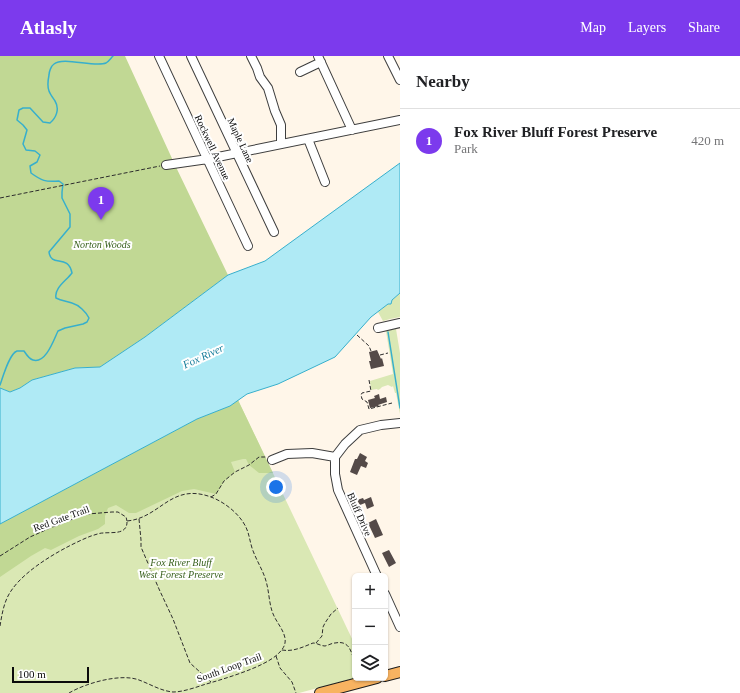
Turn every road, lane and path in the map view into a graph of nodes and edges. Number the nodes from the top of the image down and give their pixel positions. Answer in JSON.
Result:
{"nodes":[{"id":1,"x":159,"y":56,"type":"edge"},
{"id":2,"x":191,"y":56,"type":"edge"},
{"id":3,"x":251,"y":56,"type":"edge"},
{"id":4,"x":388,"y":56,"type":"edge"},
{"id":5,"x":320,"y":59,"type":"edge"},
{"id":6,"x":300,"y":72,"type":"dead end"},
{"id":7,"x":400,"y":80,"type":"edge"},
{"id":8,"x":400,"y":120,"type":"edge"},
{"id":9,"x":352,"y":130,"type":"junction"},
{"id":10,"x":308,"y":139,"type":"junction"},
{"id":11,"x":281,"y":144,"type":"junction"},
{"id":12,"x":237,"y":154,"type":"junction"},
{"id":13,"x":208,"y":160,"type":"junction"},
{"id":14,"x":166,"y":165,"type":"joint"},
{"id":15,"x":325,"y":182,"type":"dead end"},
{"id":16,"x":0,"y":198,"type":"edge"},
{"id":17,"x":274,"y":232,"type":"dead end"},
{"id":18,"x":248,"y":246,"type":"dead end"},
{"id":19,"x":400,"y":323,"type":"edge"},
{"id":20,"x":378,"y":328,"type":"dead end"},
{"id":21,"x":357,"y":335,"type":"dead end"},
{"id":22,"x":371,"y":351,"type":"dead end"},
{"id":23,"x":388,"y":353,"type":"dead end"},
{"id":24,"x":380,"y":355,"type":"dead end"},
{"id":25,"x":369,"y":380,"type":"dead end"},
{"id":26,"x":392,"y":403,"type":"dead end"},
{"id":27,"x":379,"y":404,"type":"dead end"},
{"id":28,"x":380,"y":406,"type":"junction"},
{"id":29,"x":400,"y":423,"type":"edge"},
{"id":30,"x":336,"y":457,"type":"junction"},
{"id":31,"x":272,"y":460,"type":"joint"},
{"id":32,"x":211,"y":497,"type":"junction"},
{"id":33,"x":139,"y":519,"type":"junction"},
{"id":34,"x":127,"y":521,"type":"junction"},
{"id":35,"x":0,"y":556,"type":"edge"},
{"id":36,"x":376,"y":573,"type":"edge"},
{"id":37,"x":388,"y":598,"type":"edge"},
{"id":38,"x":338,"y":608,"type":"dead end"},
{"id":39,"x":396,"y":610,"type":"edge"},
{"id":40,"x":0,"y":626,"type":"edge"},
{"id":41,"x":400,"y":627,"type":"edge"},
{"id":42,"x":315,"y":643,"type":"junction"},
{"id":43,"x":281,"y":650,"type":"junction"},
{"id":44,"x":276,"y":656,"type":"junction"},
{"id":45,"x":352,"y":656,"type":"edge"},
{"id":46,"x":400,"y":672,"type":"edge"},
{"id":47,"x":388,"y":675,"type":"edge"},
{"id":48,"x":366,"y":681,"type":"edge"},
{"id":49,"x":212,"y":682,"type":"junction"},
{"id":50,"x":69,"y":693,"type":"edge"},
{"id":51,"x":296,"y":693,"type":"edge"},
{"id":52,"x":320,"y":693,"type":"edge"}],
"edges":[{"from":1,"to":13,"type":"street","name":"Rockwell Avenue"},
{"from":2,"to":12,"type":"street","name":"Maple Lane"},
{"from":3,"to":11,"type":"street"},
{"from":4,"to":7,"type":"street"},
{"from":5,"to":6,"type":"street"},
{"from":5,"to":9,"type":"street"},
{"from":8,"to":9,"type":"street"},
{"from":9,"to":10,"type":"street"},
{"from":10,"to":11,"type":"street"},
{"from":10,"to":15,"type":"street"},
{"from":11,"to":12,"type":"street"},
{"from":12,"to":13,"type":"street"},
{"from":12,"to":17,"type":"street","name":"Maple Lane"},
{"from":13,"to":14,"type":"street"},
{"from":13,"to":18,"type":"street","name":"Rockwell Avenue"},
{"from":14,"to":16,"type":"path"},
{"from":19,"to":20,"type":"street"},
{"from":21,"to":22,"type":"path"},
{"from":23,"to":24,"type":"path"},
{"from":25,"to":28,"type":"path"},
{"from":26,"to":28,"type":"path"},
{"from":27,"to":28,"type":"path"},
{"from":29,"to":30,"type":"street"},
{"from":30,"to":31,"type":"street"},
{"from":30,"to":36,"type":"street","name":"Bluff Drive"},
{"from":31,"to":32,"type":"path"},
{"from":32,"to":33,"type":"path"},
{"from":32,"to":43,"type":"path"},
{"from":33,"to":34,"type":"path"},
{"from":33,"to":49,"type":"path"},
{"from":34,"to":35,"type":"path","name":"Red Gate Trail"},
{"from":34,"to":40,"type":"path"},
{"from":37,"to":39,"type":"street"},
{"from":38,"to":42,"type":"path"},
{"from":39,"to":41,"type":"street"},
{"from":42,"to":43,"type":"path"},
{"from":42,"to":45,"type":"path"},
{"from":43,"to":44,"type":"path","name":"South Loop Trail"},
{"from":44,"to":49,"type":"path","name":"South Loop Trail"},
{"from":44,"to":51,"type":"path"},
{"from":46,"to":47,"type":"main road"},
{"from":48,"to":52,"type":"main road"},
{"from":49,"to":50,"type":"path","name":"South Loop Trail"}]}
